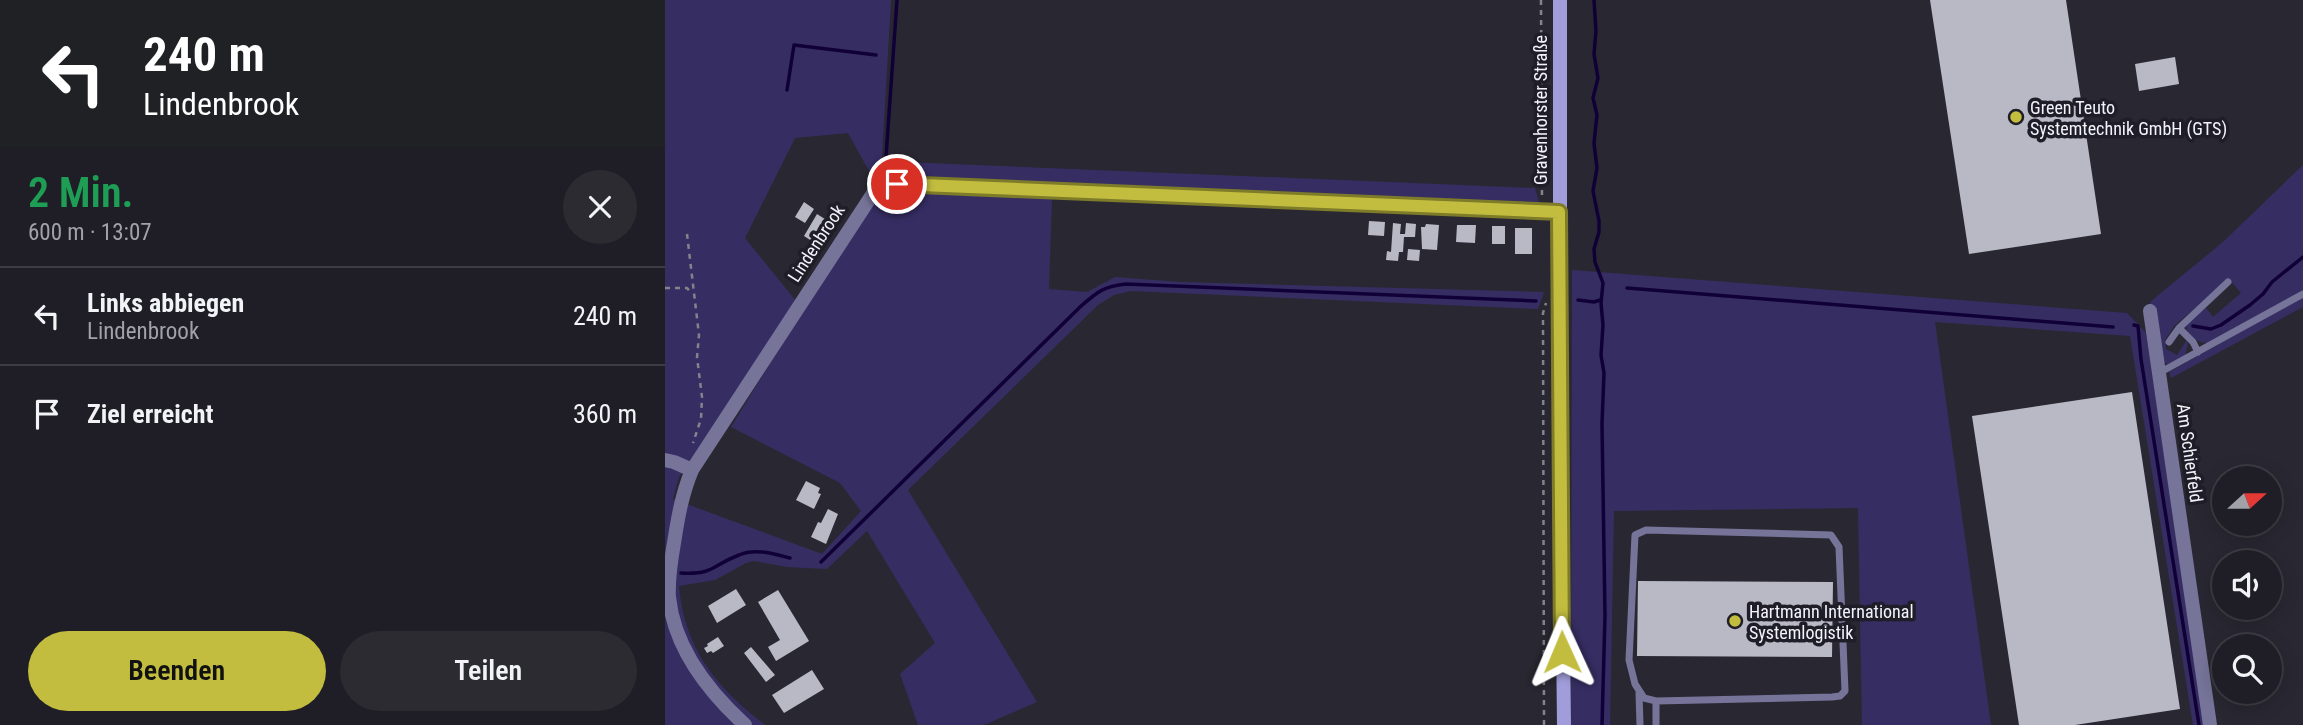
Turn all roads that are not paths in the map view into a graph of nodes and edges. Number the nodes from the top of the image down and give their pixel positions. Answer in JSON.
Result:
{"nodes":[{"id":1,"x":1560,"y":0,"type":"edge"},
{"id":2,"x":1553,"y":212,"type":"junction"},
{"id":3,"x":2228,"y":282,"type":"dead end"},
{"id":4,"x":2303,"y":294,"type":"edge"},
{"id":5,"x":2150,"y":311,"type":"dead end"},
{"id":6,"x":2179,"y":328,"type":"junction"},
{"id":7,"x":2169,"y":342,"type":"dead end"},
{"id":8,"x":2198,"y":352,"type":"junction"},
{"id":9,"x":2159,"y":374,"type":"junction"},
{"id":10,"x":665,"y":460,"type":"edge"},
{"id":11,"x":692,"y":470,"type":"junction"},
{"id":12,"x":1639,"y":692,"type":"junction"},
{"id":13,"x":1656,"y":701,"type":"junction"},
{"id":14,"x":745,"y":725,"type":"edge"},
{"id":15,"x":1564,"y":725,"type":"edge"},
{"id":16,"x":1640,"y":725,"type":"edge"},
{"id":17,"x":1656,"y":725,"type":"edge"},
{"id":18,"x":2210,"y":725,"type":"edge"}],
"edges":[{"from":1,"to":2,"type":"main road","name":"Gravenhorster Straße"},
{"from":2,"to":11,"type":"street","name":"Lindenbrook"},
{"from":2,"to":15,"type":"main road","name":"Gravenhorster Straße"},
{"from":3,"to":6,"type":"lane"},
{"from":4,"to":8,"type":"lane"},
{"from":5,"to":9,"type":"street","name":"Am Schierfeld"},
{"from":6,"to":7,"type":"lane"},
{"from":6,"to":8,"type":"lane"},
{"from":8,"to":9,"type":"lane"},
{"from":9,"to":18,"type":"street","name":"Am Schierfeld"},
{"from":10,"to":11,"type":"street"},
{"from":11,"to":14,"type":"street","name":"Lindenbrook"},
{"from":12,"to":13,"type":"lane"},
{"from":12,"to":13,"type":"lane"},
{"from":12,"to":16,"type":"lane"},
{"from":13,"to":17,"type":"lane"}]}
